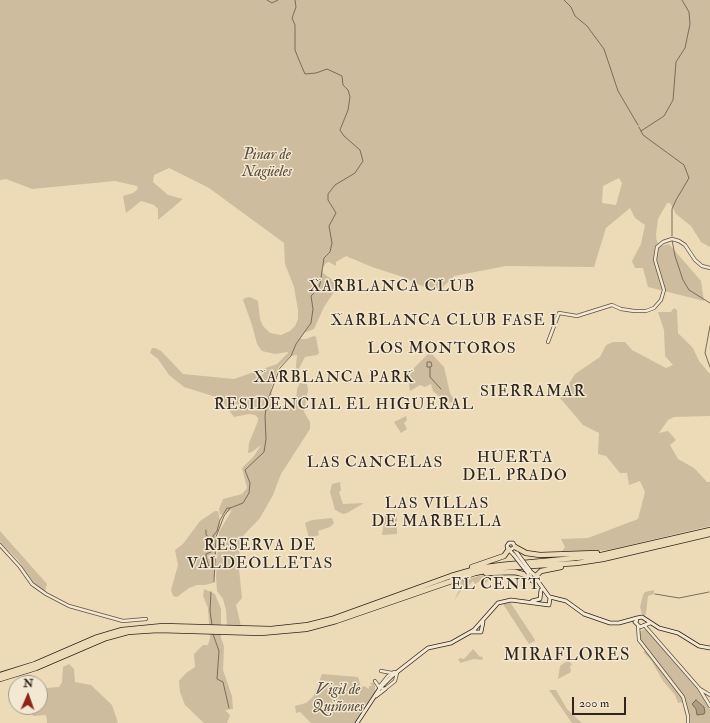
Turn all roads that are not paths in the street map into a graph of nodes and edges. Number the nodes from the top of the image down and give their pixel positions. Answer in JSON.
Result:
{"nodes":[{"id":1,"x":710,"y":268,"type":"edge"},
{"id":2,"x":548,"y":342,"type":"dead end"},
{"id":3,"x":710,"y":529,"type":"edge"},
{"id":4,"x":710,"y":535,"type":"edge"},
{"id":5,"x":0,"y":546,"type":"edge"},
{"id":6,"x":512,"y":549,"type":"junction"},
{"id":7,"x":617,"y":552,"type":"junction"},
{"id":8,"x":577,"y":563,"type":"junction"},
{"id":9,"x":475,"y":573,"type":"junction"},
{"id":10,"x":451,"y":576,"type":"junction"},
{"id":11,"x":533,"y":576,"type":"junction"},
{"id":12,"x":541,"y":590,"type":"junction"},
{"id":13,"x":549,"y":597,"type":"junction"},
{"id":14,"x":542,"y":599,"type":"junction"},
{"id":15,"x":557,"y":599,"type":"junction"},
{"id":16,"x":524,"y":601,"type":"junction"},
{"id":17,"x":533,"y":602,"type":"junction"},
{"id":18,"x":543,"y":604,"type":"junction"},
{"id":19,"x":550,"y":604,"type":"junction"},
{"id":20,"x":637,"y":618,"type":"junction"},
{"id":21,"x":146,"y":619,"type":"dead end"},
{"id":22,"x":645,"y":620,"type":"junction"},
{"id":23,"x":630,"y":621,"type":"junction"},
{"id":24,"x":651,"y":624,"type":"junction"},
{"id":25,"x":637,"y":625,"type":"junction"},
{"id":26,"x":645,"y":625,"type":"junction"},
{"id":27,"x":479,"y":628,"type":"junction"},
{"id":28,"x":191,"y":629,"type":"junction"},
{"id":29,"x":233,"y":630,"type":"junction"},
{"id":30,"x":470,"y":632,"type":"junction"},
{"id":31,"x":710,"y":648,"type":"edge"},
{"id":32,"x":395,"y":673,"type":"junction"},
{"id":33,"x":0,"y":675,"type":"edge"},
{"id":34,"x":0,"y":679,"type":"edge"},
{"id":35,"x":383,"y":680,"type":"junction"},
{"id":36,"x":381,"y":688,"type":"junction"},
{"id":37,"x":699,"y":688,"type":"junction"},
{"id":38,"x":710,"y":695,"type":"edge"},
{"id":39,"x":710,"y":706,"type":"edge"},
{"id":40,"x":358,"y":723,"type":"edge"},
{"id":41,"x":688,"y":723,"type":"edge"}],
"edges":[{"from":1,"to":2,"type":"street"},
{"from":3,"to":7,"type":"highway"},
{"from":4,"to":8,"type":"highway"},
{"from":5,"to":21,"type":"street"},
{"from":6,"to":7,"type":"highway"},
{"from":6,"to":10,"type":"highway"},
{"from":6,"to":11,"type":"main road","bridge":true},
{"from":7,"to":10,"type":"highway"},
{"from":8,"to":9,"type":"highway"},
{"from":8,"to":11,"type":"highway"},
{"from":9,"to":11,"type":"highway"},
{"from":9,"to":29,"type":"highway"},
{"from":10,"to":29,"type":"highway"},
{"from":11,"to":12,"type":"main road"},
{"from":11,"to":13,"type":"main road"},
{"from":12,"to":14,"type":"main road"},
{"from":12,"to":16,"type":"main road"},
{"from":13,"to":14,"type":"main road"},
{"from":13,"to":15,"type":"main road"},
{"from":13,"to":19,"type":"main road"},
{"from":14,"to":17,"type":"main road"},
{"from":14,"to":18,"type":"main road"},
{"from":15,"to":19,"type":"main road"},
{"from":15,"to":23,"type":"main road"},
{"from":16,"to":17,"type":"main road"},
{"from":16,"to":27,"type":"main road"},
{"from":17,"to":18,"type":"main road"},
{"from":18,"to":19,"type":"main road"},
{"from":20,"to":22,"type":"main road"},
{"from":20,"to":23,"type":"main road"},
{"from":20,"to":25,"type":"main road"},
{"from":22,"to":24,"type":"main road"},
{"from":22,"to":26,"type":"main road"},
{"from":23,"to":25,"type":"main road"},
{"from":24,"to":26,"type":"main road"},
{"from":24,"to":31,"type":"main road"},
{"from":25,"to":26,"type":"main road"},
{"from":25,"to":41,"type":"street"},
{"from":26,"to":37,"type":"street"},
{"from":27,"to":30,"type":"main road"},
{"from":27,"to":30,"type":"main road"},
{"from":28,"to":29,"type":"highway"},
{"from":28,"to":33,"type":"highway"},
{"from":28,"to":34,"type":"highway"},
{"from":30,"to":32,"type":"main road"},
{"from":32,"to":35,"type":"street"},
{"from":32,"to":35,"type":"street"},
{"from":32,"to":36,"type":"main road"},
{"from":32,"to":36,"type":"street"},
{"from":35,"to":36,"type":"street"},
{"from":35,"to":36,"type":"street"},
{"from":36,"to":40,"type":"main road"},
{"from":37,"to":38,"type":"street"},
{"from":37,"to":39,"type":"street"}]}
